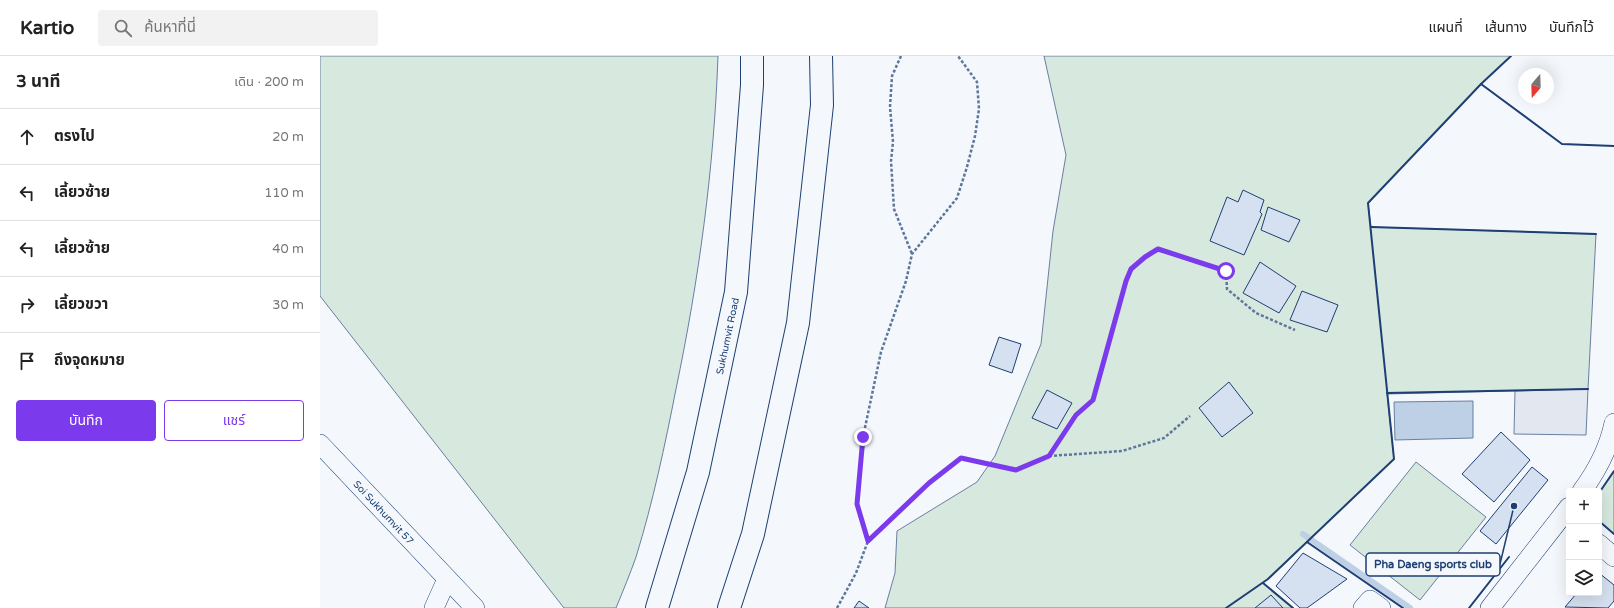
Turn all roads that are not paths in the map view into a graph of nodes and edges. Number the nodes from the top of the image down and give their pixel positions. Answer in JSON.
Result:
{"nodes":[{"id":1,"x":752,"y":56,"type":"edge"},
{"id":2,"x":820,"y":56,"type":"edge"},
{"id":3,"x":1614,"y":423,"type":"edge"},
{"id":4,"x":320,"y":444,"type":"edge"},
{"id":5,"x":1584,"y":488,"type":"edge"},
{"id":6,"x":1566,"y":515,"type":"edge"},
{"id":7,"x":1602,"y":547,"type":"edge"},
{"id":8,"x":1614,"y":557,"type":"edge"},
{"id":9,"x":447,"y":579,"type":"junction"},
{"id":10,"x":434,"y":608,"type":"edge"},
{"id":11,"x":475,"y":608,"type":"edge"},
{"id":12,"x":657,"y":608,"type":"edge"},
{"id":13,"x":729,"y":608,"type":"edge"},
{"id":14,"x":1363,"y":608,"type":"edge"},
{"id":15,"x":1381,"y":608,"type":"edge"},
{"id":16,"x":1490,"y":608,"type":"edge"}],
"edges":[{"from":1,"to":12,"type":"highway","name":"Sukhumvit Road"},
{"from":2,"to":13,"type":"highway"},
{"from":3,"to":5,"type":"street"},
{"from":4,"to":9,"type":"street","name":"Soi Sukhumvit 57"},
{"from":6,"to":16,"type":"street"},
{"from":7,"to":8,"type":"street"},
{"from":9,"to":10,"type":"street"},
{"from":9,"to":11,"type":"street","name":"Soi Sukhumvit 57"},
{"from":14,"to":15,"type":"street"}]}
